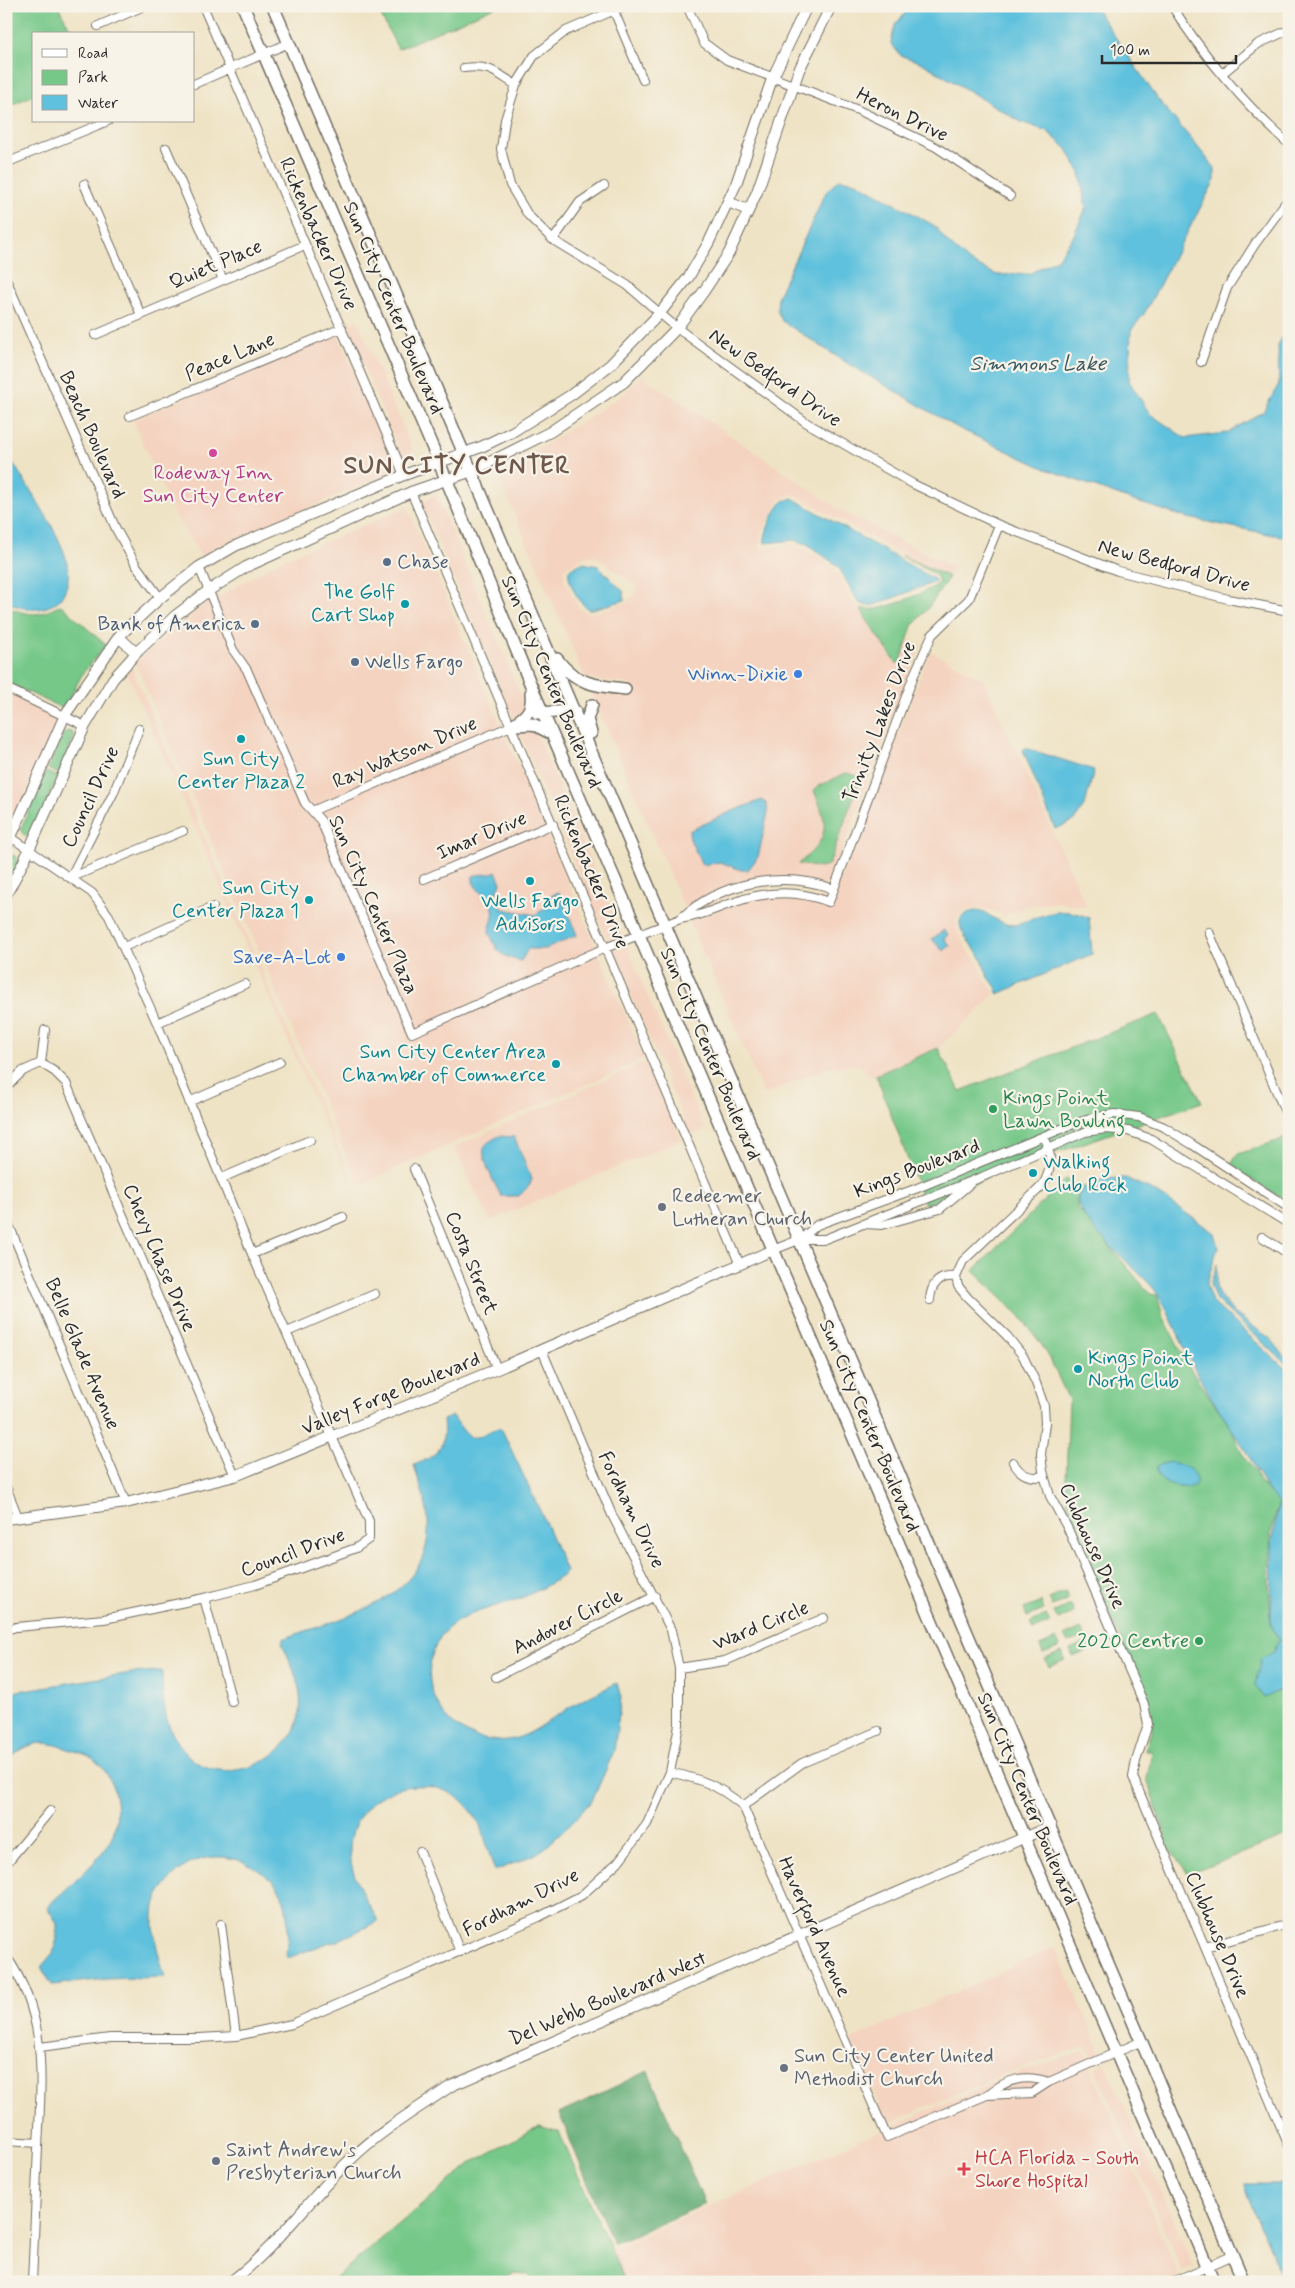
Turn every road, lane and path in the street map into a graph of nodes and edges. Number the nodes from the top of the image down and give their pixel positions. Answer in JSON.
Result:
{"nodes":[{"id":1,"x":144,"y":6,"type":"edge"},
{"id":2,"x":203,"y":6,"type":"edge"},
{"id":3,"x":243,"y":6,"type":"edge"},
{"id":4,"x":274,"y":6,"type":"edge"},
{"id":5,"x":624,"y":6,"type":"edge"},
{"id":6,"x":687,"y":6,"type":"edge"},
{"id":7,"x":807,"y":6,"type":"edge"},
{"id":8,"x":831,"y":6,"type":"edge"},
{"id":9,"x":1172,"y":6,"type":"edge"},
{"id":10,"x":614,"y":11,"type":"junction"},
{"id":11,"x":98,"y":26,"type":"dead end"},
{"id":12,"x":1289,"y":32,"type":"edge"},
{"id":13,"x":289,"y":43,"type":"junction"},
{"id":14,"x":263,"y":54,"type":"junction"},
{"id":15,"x":229,"y":68,"type":"junction"},
{"id":16,"x":464,"y":68,"type":"dead end"},
{"id":17,"x":1223,"y":73,"type":"junction"},
{"id":18,"x":772,"y":79,"type":"junction"},
{"id":19,"x":643,"y":80,"type":"dead end"},
{"id":20,"x":195,"y":84,"type":"edge"},
{"id":21,"x":516,"y":85,"type":"junction"},
{"id":22,"x":793,"y":86,"type":"junction"},
{"id":23,"x":106,"y":122,"type":"edge"},
{"id":24,"x":1289,"y":144,"type":"edge"},
{"id":25,"x":166,"y":148,"type":"dead end"},
{"id":26,"x":6,"y":163,"type":"edge"},
{"id":27,"x":84,"y":184,"type":"dead end"},
{"id":28,"x":604,"y":186,"type":"dead end"},
{"id":29,"x":1010,"y":196,"type":"dead end"},
{"id":30,"x":1289,"y":198,"type":"edge"},
{"id":31,"x":728,"y":202,"type":"junction"},
{"id":32,"x":748,"y":210,"type":"junction"},
{"id":33,"x":553,"y":240,"type":"junction"},
{"id":34,"x":304,"y":245,"type":"junction"},
{"id":35,"x":6,"y":279,"type":"edge"},
{"id":36,"x":222,"y":280,"type":"junction"},
{"id":37,"x":660,"y":313,"type":"junction"},
{"id":38,"x":141,"y":315,"type":"junction"},
{"id":39,"x":342,"y":328,"type":"junction"},
{"id":40,"x":677,"y":328,"type":"junction"},
{"id":41,"x":95,"y":335,"type":"dead end"},
{"id":42,"x":1201,"y":362,"type":"dead end"},
{"id":43,"x":130,"y":416,"type":"dead end"},
{"id":44,"x":464,"y":453,"type":"junction"},
{"id":45,"x":439,"y":462,"type":"junction"},
{"id":46,"x":472,"y":471,"type":"junction"},
{"id":47,"x":404,"y":475,"type":"junction"},
{"id":48,"x":447,"y":480,"type":"junction"},
{"id":49,"x":411,"y":492,"type":"junction"},
{"id":50,"x":999,"y":525,"type":"junction"},
{"id":51,"x":199,"y":567,"type":"junction"},
{"id":52,"x":208,"y":591,"type":"junction"},
{"id":53,"x":160,"y":598,"type":"junction"},
{"id":54,"x":1289,"y":611,"type":"edge"},
{"id":55,"x":119,"y":636,"type":"junction"},
{"id":56,"x":546,"y":642,"type":"junction"},
{"id":57,"x":136,"y":653,"type":"junction"},
{"id":58,"x":530,"y":683,"type":"junction"},
{"id":59,"x":6,"y":688,"type":"edge"},
{"id":60,"x":625,"y":689,"type":"dead end"},
{"id":61,"x":592,"y":705,"type":"dead end"},
{"id":62,"x":575,"y":711,"type":"junction"},
{"id":63,"x":542,"y":712,"type":"junction"},
{"id":64,"x":65,"y":715,"type":"junction"},
{"id":65,"x":524,"y":718,"type":"junction"},
{"id":66,"x":85,"y":726,"type":"junction"},
{"id":67,"x":511,"y":726,"type":"junction"},
{"id":68,"x":139,"y":729,"type":"dead end"},
{"id":69,"x":552,"y":734,"type":"junction"},
{"id":70,"x":312,"y":811,"type":"junction"},
{"id":71,"x":621,"y":817,"type":"junction"},
{"id":72,"x":553,"y":824,"type":"junction"},
{"id":73,"x":183,"y":831,"type":"dead end"},
{"id":74,"x":12,"y":838,"type":"junction"},
{"id":75,"x":6,"y":848,"type":"edge"},
{"id":76,"x":30,"y":849,"type":"junction"},
{"id":77,"x":70,"y":878,"type":"junction"},
{"id":78,"x":424,"y":879,"type":"dead end"},
{"id":79,"x":834,"y":889,"type":"junction"},
{"id":80,"x":6,"y":895,"type":"edge"},
{"id":81,"x":213,"y":907,"type":"dead end"},
{"id":82,"x":680,"y":919,"type":"junction"},
{"id":83,"x":665,"y":925,"type":"junction"},
{"id":84,"x":1209,"y":932,"type":"dead end"},
{"id":85,"x":639,"y":935,"type":"junction"},
{"id":86,"x":124,"y":947,"type":"junction"},
{"id":87,"x":605,"y":948,"type":"junction"},
{"id":88,"x":245,"y":984,"type":"dead end"},
{"id":89,"x":156,"y":1023,"type":"junction"},
{"id":90,"x":45,"y":1030,"type":"dead end"},
{"id":91,"x":280,"y":1062,"type":"dead end"},
{"id":92,"x":41,"y":1063,"type":"junction"},
{"id":93,"x":6,"y":1087,"type":"edge"},
{"id":94,"x":189,"y":1102,"type":"junction"},
{"id":95,"x":1289,"y":1122,"type":"edge"},
{"id":96,"x":1044,"y":1136,"type":"junction"},
{"id":97,"x":310,"y":1140,"type":"dead end"},
{"id":98,"x":1049,"y":1148,"type":"junction"},
{"id":99,"x":414,"y":1169,"type":"dead end"},
{"id":100,"x":222,"y":1178,"type":"junction"},
{"id":101,"x":974,"y":1180,"type":"junction"},
{"id":102,"x":1289,"y":1208,"type":"edge"},
{"id":103,"x":343,"y":1217,"type":"dead end"},
{"id":104,"x":6,"y":1218,"type":"edge"},
{"id":105,"x":863,"y":1224,"type":"junction"},
{"id":106,"x":1289,"y":1224,"type":"edge"},
{"id":107,"x":1262,"y":1237,"type":"dead end"},
{"id":108,"x":801,"y":1239,"type":"junction"},
{"id":109,"x":774,"y":1250,"type":"junction"},
{"id":110,"x":252,"y":1254,"type":"junction"},
{"id":111,"x":1289,"y":1254,"type":"edge"},
{"id":112,"x":740,"y":1265,"type":"junction"},
{"id":113,"x":956,"y":1277,"type":"junction"},
{"id":114,"x":375,"y":1294,"type":"dead end"},
{"id":115,"x":930,"y":1300,"type":"dead end"},
{"id":116,"x":287,"y":1332,"type":"junction"},
{"id":117,"x":542,"y":1350,"type":"junction"},
{"id":118,"x":497,"y":1369,"type":"junction"},
{"id":119,"x":332,"y":1438,"type":"junction"},
{"id":120,"x":1014,"y":1462,"type":"dead end"},
{"id":121,"x":235,"y":1476,"type":"junction"},
{"id":122,"x":1044,"y":1476,"type":"junction"},
{"id":123,"x":6,"y":1487,"type":"edge"},
{"id":124,"x":126,"y":1503,"type":"junction"},
{"id":125,"x":18,"y":1516,"type":"junction"},
{"id":126,"x":6,"y":1519,"type":"edge"},
{"id":127,"x":655,"y":1596,"type":"junction"},
{"id":128,"x":204,"y":1598,"type":"junction"},
{"id":129,"x":824,"y":1618,"type":"dead end"},
{"id":130,"x":6,"y":1630,"type":"edge"},
{"id":131,"x":679,"y":1668,"type":"junction"},
{"id":132,"x":496,"y":1677,"type":"dead end"},
{"id":133,"x":232,"y":1702,"type":"dead end"},
{"id":134,"x":878,"y":1731,"type":"dead end"},
{"id":135,"x":670,"y":1772,"type":"junction"},
{"id":136,"x":743,"y":1806,"type":"junction"},
{"id":137,"x":50,"y":1811,"type":"dead end"},
{"id":138,"x":1051,"y":1826,"type":"junction"},
{"id":139,"x":1023,"y":1838,"type":"junction"},
{"id":140,"x":420,"y":1852,"type":"dead end"},
{"id":141,"x":6,"y":1864,"type":"edge"},
{"id":142,"x":220,"y":1924,"type":"dead end"},
{"id":143,"x":1289,"y":1924,"type":"edge"},
{"id":144,"x":800,"y":1935,"type":"junction"},
{"id":145,"x":1205,"y":1947,"type":"junction"},
{"id":146,"x":460,"y":1952,"type":"junction"},
{"id":147,"x":6,"y":1956,"type":"edge"},
{"id":148,"x":236,"y":2036,"type":"junction"},
{"id":149,"x":1142,"y":2041,"type":"junction"},
{"id":150,"x":40,"y":2047,"type":"junction"},
{"id":151,"x":1115,"y":2053,"type":"junction"},
{"id":152,"x":1049,"y":2082,"type":"junction"},
{"id":153,"x":987,"y":2095,"type":"junction"},
{"id":154,"x":6,"y":2142,"type":"edge"},
{"id":155,"x":38,"y":2143,"type":"junction"},
{"id":156,"x":1289,"y":2146,"type":"edge"},
{"id":157,"x":1233,"y":2255,"type":"junction"},
{"id":158,"x":1207,"y":2266,"type":"junction"},
{"id":159,"x":32,"y":2282,"type":"edge"},
{"id":160,"x":230,"y":2282,"type":"edge"},
{"id":161,"x":1173,"y":2282,"type":"edge"},
{"id":162,"x":1214,"y":2282,"type":"edge"},
{"id":163,"x":1244,"y":2282,"type":"edge"}],
"edges":[{"from":1,"to":11,"type":"street"},
{"from":2,"to":15,"type":"street","name":"Rickenbacker Drive"},
{"from":3,"to":14,"type":"main road","name":"Sun City Center Boulevard"},
{"from":4,"to":13,"type":"main road","name":"Sun City Center Boulevard"},
{"from":5,"to":10,"type":"street","name":"New Bedford Drive"},
{"from":6,"to":18,"type":"street","name":"Heron Drive"},
{"from":7,"to":18,"type":"street"},
{"from":8,"to":22,"type":"street"},
{"from":9,"to":17,"type":"street"},
{"from":10,"to":19,"type":"street"},
{"from":10,"to":21,"type":"street","name":"New Bedford Drive"},
{"from":12,"to":17,"type":"street"},
{"from":13,"to":14,"type":"street"},
{"from":13,"to":44,"type":"main road","name":"Sun City Center Boulevard"},
{"from":14,"to":15,"type":"street"},
{"from":14,"to":45,"type":"main road","name":"Sun City Center Boulevard"},
{"from":15,"to":20,"type":"street"},
{"from":15,"to":34,"type":"street","name":"Rickenbacker Drive"},
{"from":16,"to":21,"type":"street"},
{"from":17,"to":24,"type":"street"},
{"from":18,"to":22,"type":"street","name":"Heron Drive"},
{"from":18,"to":31,"type":"street"},
{"from":21,"to":33,"type":"street","name":"New Bedford Drive"},
{"from":22,"to":29,"type":"street","name":"Heron Drive"},
{"from":22,"to":32,"type":"street"},
{"from":23,"to":26,"type":"street"},
{"from":25,"to":36,"type":"street"},
{"from":27,"to":38,"type":"street"},
{"from":28,"to":33,"type":"street"},
{"from":30,"to":42,"type":"street"},
{"from":31,"to":32,"type":"street"},
{"from":31,"to":37,"type":"street"},
{"from":32,"to":40,"type":"street"},
{"from":33,"to":37,"type":"street","name":"New Bedford Drive"},
{"from":34,"to":36,"type":"street","name":"Quiet Place"},
{"from":34,"to":39,"type":"street","name":"Rickenbacker Drive"},
{"from":35,"to":53,"type":"street","name":"Beach Boulevard"},
{"from":36,"to":38,"type":"street","name":"Quiet Place"},
{"from":37,"to":40,"type":"street","name":"New Bedford Drive"},
{"from":37,"to":44,"type":"street"},
{"from":38,"to":41,"type":"street","name":"Quiet Place"},
{"from":39,"to":43,"type":"street","name":"Peace Lane"},
{"from":39,"to":47,"type":"street","name":"Rickenbacker Drive"},
{"from":40,"to":46,"type":"street"},
{"from":40,"to":50,"type":"street","name":"New Bedford Drive"},
{"from":44,"to":45,"type":"street"},
{"from":44,"to":46,"type":"main road","name":"Sun City Center Boulevard"},
{"from":45,"to":47,"type":"street"},
{"from":45,"to":48,"type":"main road","name":"Sun City Center Boulevard"},
{"from":46,"to":48,"type":"street"},
{"from":46,"to":56,"type":"main road","name":"Sun City Center Boulevard"},
{"from":47,"to":51,"type":"street"},
{"from":48,"to":49,"type":"street"},
{"from":48,"to":58,"type":"main road","name":"Sun City Center Boulevard"},
{"from":49,"to":52,"type":"street"},
{"from":49,"to":67,"type":"street","name":"Rickenbacker Drive"},
{"from":50,"to":54,"type":"street","name":"New Bedford Drive"},
{"from":50,"to":79,"type":"street","name":"Trinity Lakes Drive"},
{"from":51,"to":52,"type":"street","name":"Sun City Center Plaza"},
{"from":51,"to":53,"type":"street"},
{"from":52,"to":57,"type":"street"},
{"from":52,"to":70,"type":"street","name":"Sun City Center Plaza"},
{"from":53,"to":55,"type":"street"},
{"from":55,"to":57,"type":"street"},
{"from":55,"to":64,"type":"street"},
{"from":56,"to":60,"type":"main road"},
{"from":56,"to":62,"type":"main road","name":"Sun City Center Boulevard"},
{"from":57,"to":66,"type":"street"},
{"from":58,"to":63,"type":"main road","name":"Sun City Center Boulevard"},
{"from":58,"to":65,"type":"main road"},
{"from":59,"to":64,"type":"street"},
{"from":61,"to":71,"type":"main road"},
{"from":62,"to":63,"type":"main road"},
{"from":62,"to":71,"type":"main road","name":"Sun City Center Boulevard"},
{"from":63,"to":65,"type":"main road"},
{"from":63,"to":69,"type":"main road","name":"Sun City Center Boulevard"},
{"from":64,"to":66,"type":"street"},
{"from":64,"to":74,"type":"street"},
{"from":65,"to":67,"type":"main road"},
{"from":66,"to":76,"type":"street"},
{"from":67,"to":69,"type":"main road"},
{"from":67,"to":70,"type":"street","name":"Ray Watson Drive"},
{"from":67,"to":72,"type":"street","name":"Rickenbacker Drive"},
{"from":68,"to":77,"type":"street","name":"Council Drive"},
{"from":69,"to":85,"type":"main road","name":"Sun City Center Boulevard"},
{"from":70,"to":87,"type":"street","name":"Sun City Center Plaza"},
{"from":71,"to":83,"type":"main road","name":"Sun City Center Boulevard"},
{"from":72,"to":78,"type":"street","name":"Imar Drive"},
{"from":72,"to":87,"type":"street","name":"Rickenbacker Drive"},
{"from":73,"to":77,"type":"street","name":"Council Drive"},
{"from":74,"to":75,"type":"street"},
{"from":74,"to":76,"type":"street","name":"Council Drive"},
{"from":76,"to":77,"type":"street","name":"Council Drive"},
{"from":76,"to":80,"type":"street"},
{"from":77,"to":86,"type":"street","name":"Council Drive"},
{"from":79,"to":82,"type":"street","name":"Trinity Lakes Drive"},
{"from":79,"to":82,"type":"street","name":"Trinity Lakes Drive"},
{"from":81,"to":86,"type":"street"},
{"from":82,"to":83,"type":"street","name":"Trinity Lakes Drive"},
{"from":83,"to":85,"type":"street","name":"Trinity Lakes Drive"},
{"from":83,"to":108,"type":"main road","name":"Sun City Center Boulevard"},
{"from":84,"to":95,"type":"street"},
{"from":85,"to":87,"type":"street","name":"Sun City Center Plaza"},
{"from":85,"to":109,"type":"main road","name":"Sun City Center Boulevard"},
{"from":86,"to":89,"type":"street","name":"Council Drive"},
{"from":87,"to":112,"type":"street","name":"Rickenbacker Drive"},
{"from":88,"to":89,"type":"street"},
{"from":89,"to":94,"type":"street","name":"Council Drive"},
{"from":90,"to":92,"type":"street"},
{"from":91,"to":94,"type":"street"},
{"from":92,"to":93,"type":"street"},
{"from":92,"to":121,"type":"street","name":"Chevy Chase Drive"},
{"from":94,"to":100,"type":"street","name":"Council Drive"},
{"from":96,"to":98,"type":"street"},
{"from":96,"to":102,"type":"street","name":"Kings Boulevard"},
{"from":96,"to":108,"type":"street","name":"Kings Boulevard"},
{"from":97,"to":100,"type":"street"},
{"from":98,"to":101,"type":"street","name":"Kings Boulevard"},
{"from":98,"to":106,"type":"street","name":"Kings Boulevard"},
{"from":98,"to":113,"type":"street"},
{"from":99,"to":118,"type":"street","name":"Costa Street"},
{"from":100,"to":110,"type":"street","name":"Council Drive"},
{"from":101,"to":105,"type":"street","name":"Kings Boulevard"},
{"from":101,"to":105,"type":"street","name":"Kings Boulevard"},
{"from":103,"to":110,"type":"street"},
{"from":104,"to":124,"type":"street","name":"Belle Glade Avenue"},
{"from":105,"to":108,"type":"street","name":"Kings Boulevard"},
{"from":107,"to":111,"type":"street"},
{"from":108,"to":109,"type":"street","name":"Kings Boulevard"},
{"from":108,"to":138,"type":"main road","name":"Sun City Center Boulevard"},
{"from":109,"to":112,"type":"street","name":"Valley Forge Boulevard"},
{"from":109,"to":139,"type":"main road","name":"Sun City Center Boulevard"},
{"from":110,"to":116,"type":"street","name":"Council Drive"},
{"from":112,"to":117,"type":"street","name":"Valley Forge Boulevard"},
{"from":113,"to":115,"type":"street"},
{"from":113,"to":122,"type":"street","name":"Clubhouse Drive"},
{"from":114,"to":116,"type":"street"},
{"from":116,"to":119,"type":"street","name":"Council Drive"},
{"from":117,"to":118,"type":"street","name":"Valley Forge Boulevard"},
{"from":117,"to":127,"type":"street","name":"Fordham Drive"},
{"from":118,"to":119,"type":"street","name":"Valley Forge Boulevard"},
{"from":119,"to":121,"type":"street","name":"Valley Forge Boulevard"},
{"from":119,"to":128,"type":"street","name":"Council Drive"},
{"from":120,"to":122,"type":"street"},
{"from":121,"to":124,"type":"street","name":"Valley Forge Boulevard"},
{"from":122,"to":145,"type":"street","name":"Clubhouse Drive"},
{"from":123,"to":125,"type":"street"},
{"from":124,"to":125,"type":"street","name":"Valley Forge Boulevard"},
{"from":125,"to":126,"type":"street","name":"Valley Forge Boulevard"},
{"from":127,"to":131,"type":"street","name":"Fordham Drive"},
{"from":127,"to":132,"type":"street","name":"Andover Circle"},
{"from":128,"to":130,"type":"street","name":"Council Drive"},
{"from":128,"to":133,"type":"street"},
{"from":129,"to":131,"type":"street","name":"Ward Circle"},
{"from":131,"to":135,"type":"street","name":"Fordham Drive"},
{"from":134,"to":136,"type":"street"},
{"from":135,"to":136,"type":"street","name":"Haverford Avenue"},
{"from":135,"to":146,"type":"street","name":"Fordham Drive"},
{"from":136,"to":144,"type":"street","name":"Haverford Avenue"},
{"from":137,"to":141,"type":"street"},
{"from":138,"to":139,"type":"street","name":"Del Webb Boulevard West"},
{"from":138,"to":149,"type":"main road","name":"Sun City Center Boulevard"},
{"from":139,"to":144,"type":"street","name":"Del Webb Boulevard West"},
{"from":139,"to":151,"type":"main road","name":"Sun City Center Boulevard"},
{"from":140,"to":146,"type":"street"},
{"from":142,"to":148,"type":"street"},
{"from":143,"to":145,"type":"street"},
{"from":144,"to":153,"type":"street","name":"Haverford Avenue"},
{"from":144,"to":160,"type":"street","name":"Del Webb Boulevard West"},
{"from":145,"to":156,"type":"street","name":"Clubhouse Drive"},
{"from":146,"to":148,"type":"street","name":"Fordham Drive"},
{"from":147,"to":150,"type":"street"},
{"from":148,"to":150,"type":"street","name":"Fordham Drive"},
{"from":149,"to":151,"type":"street"},
{"from":149,"to":157,"type":"main road","name":"Sun City Center Boulevard"},
{"from":150,"to":155,"type":"street"},
{"from":151,"to":152,"type":"street"},
{"from":151,"to":158,"type":"main road","name":"Sun City Center Boulevard"},
{"from":152,"to":153,"type":"street"},
{"from":152,"to":153,"type":"street"},
{"from":154,"to":155,"type":"street"},
{"from":155,"to":159,"type":"street"},
{"from":157,"to":158,"type":"street"},
{"from":157,"to":163,"type":"main road","name":"Sun City Center Boulevard"},
{"from":158,"to":161,"type":"street"},
{"from":158,"to":162,"type":"main road","name":"Sun City Center Boulevard"}]}
